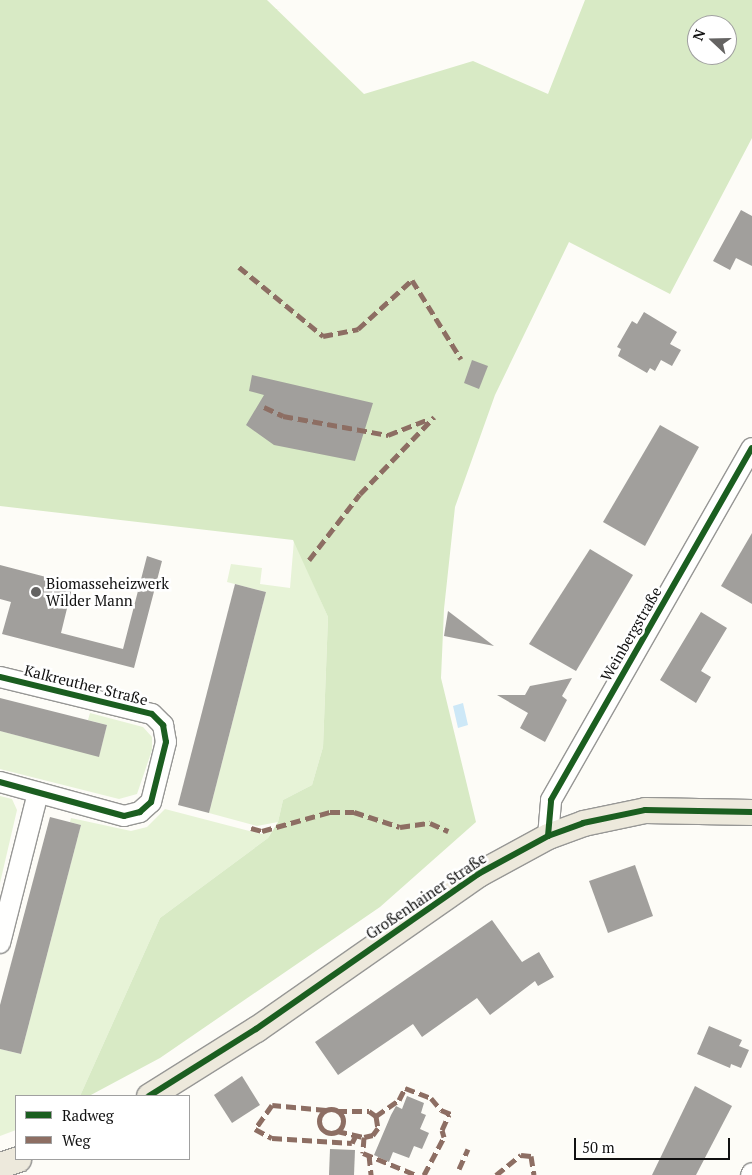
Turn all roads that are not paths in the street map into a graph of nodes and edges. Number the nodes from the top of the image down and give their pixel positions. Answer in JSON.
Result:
{"nodes":[{"id":1,"x":752,"y":448,"type":"edge"},
{"id":2,"x":0,"y":677,"type":"edge"},
{"id":3,"x":0,"y":782,"type":"edge"},
{"id":4,"x":38,"y":793,"type":"junction"},
{"id":5,"x":752,"y":812,"type":"edge"},
{"id":6,"x":548,"y":836,"type":"junction"},
{"id":7,"x":0,"y":943,"type":"edge"},
{"id":8,"x":151,"y":1095,"type":"edge"},
{"id":9,"x":15,"y":1160,"type":"edge"},
{"id":10,"x":0,"y":1165,"type":"edge"}],
"edges":[{"from":1,"to":6,"type":"street","name":"Weinbergstraße"},
{"from":2,"to":4,"type":"street","name":"Kalkreuther Straße"},
{"from":3,"to":4,"type":"street","name":"Kalkreuther Straße"},
{"from":4,"to":7,"type":"street"},
{"from":5,"to":6,"type":"main road","name":"Großenhainer Straße"},
{"from":6,"to":8,"type":"main road","name":"Großenhainer Straße"},
{"from":9,"to":10,"type":"main road"}]}
